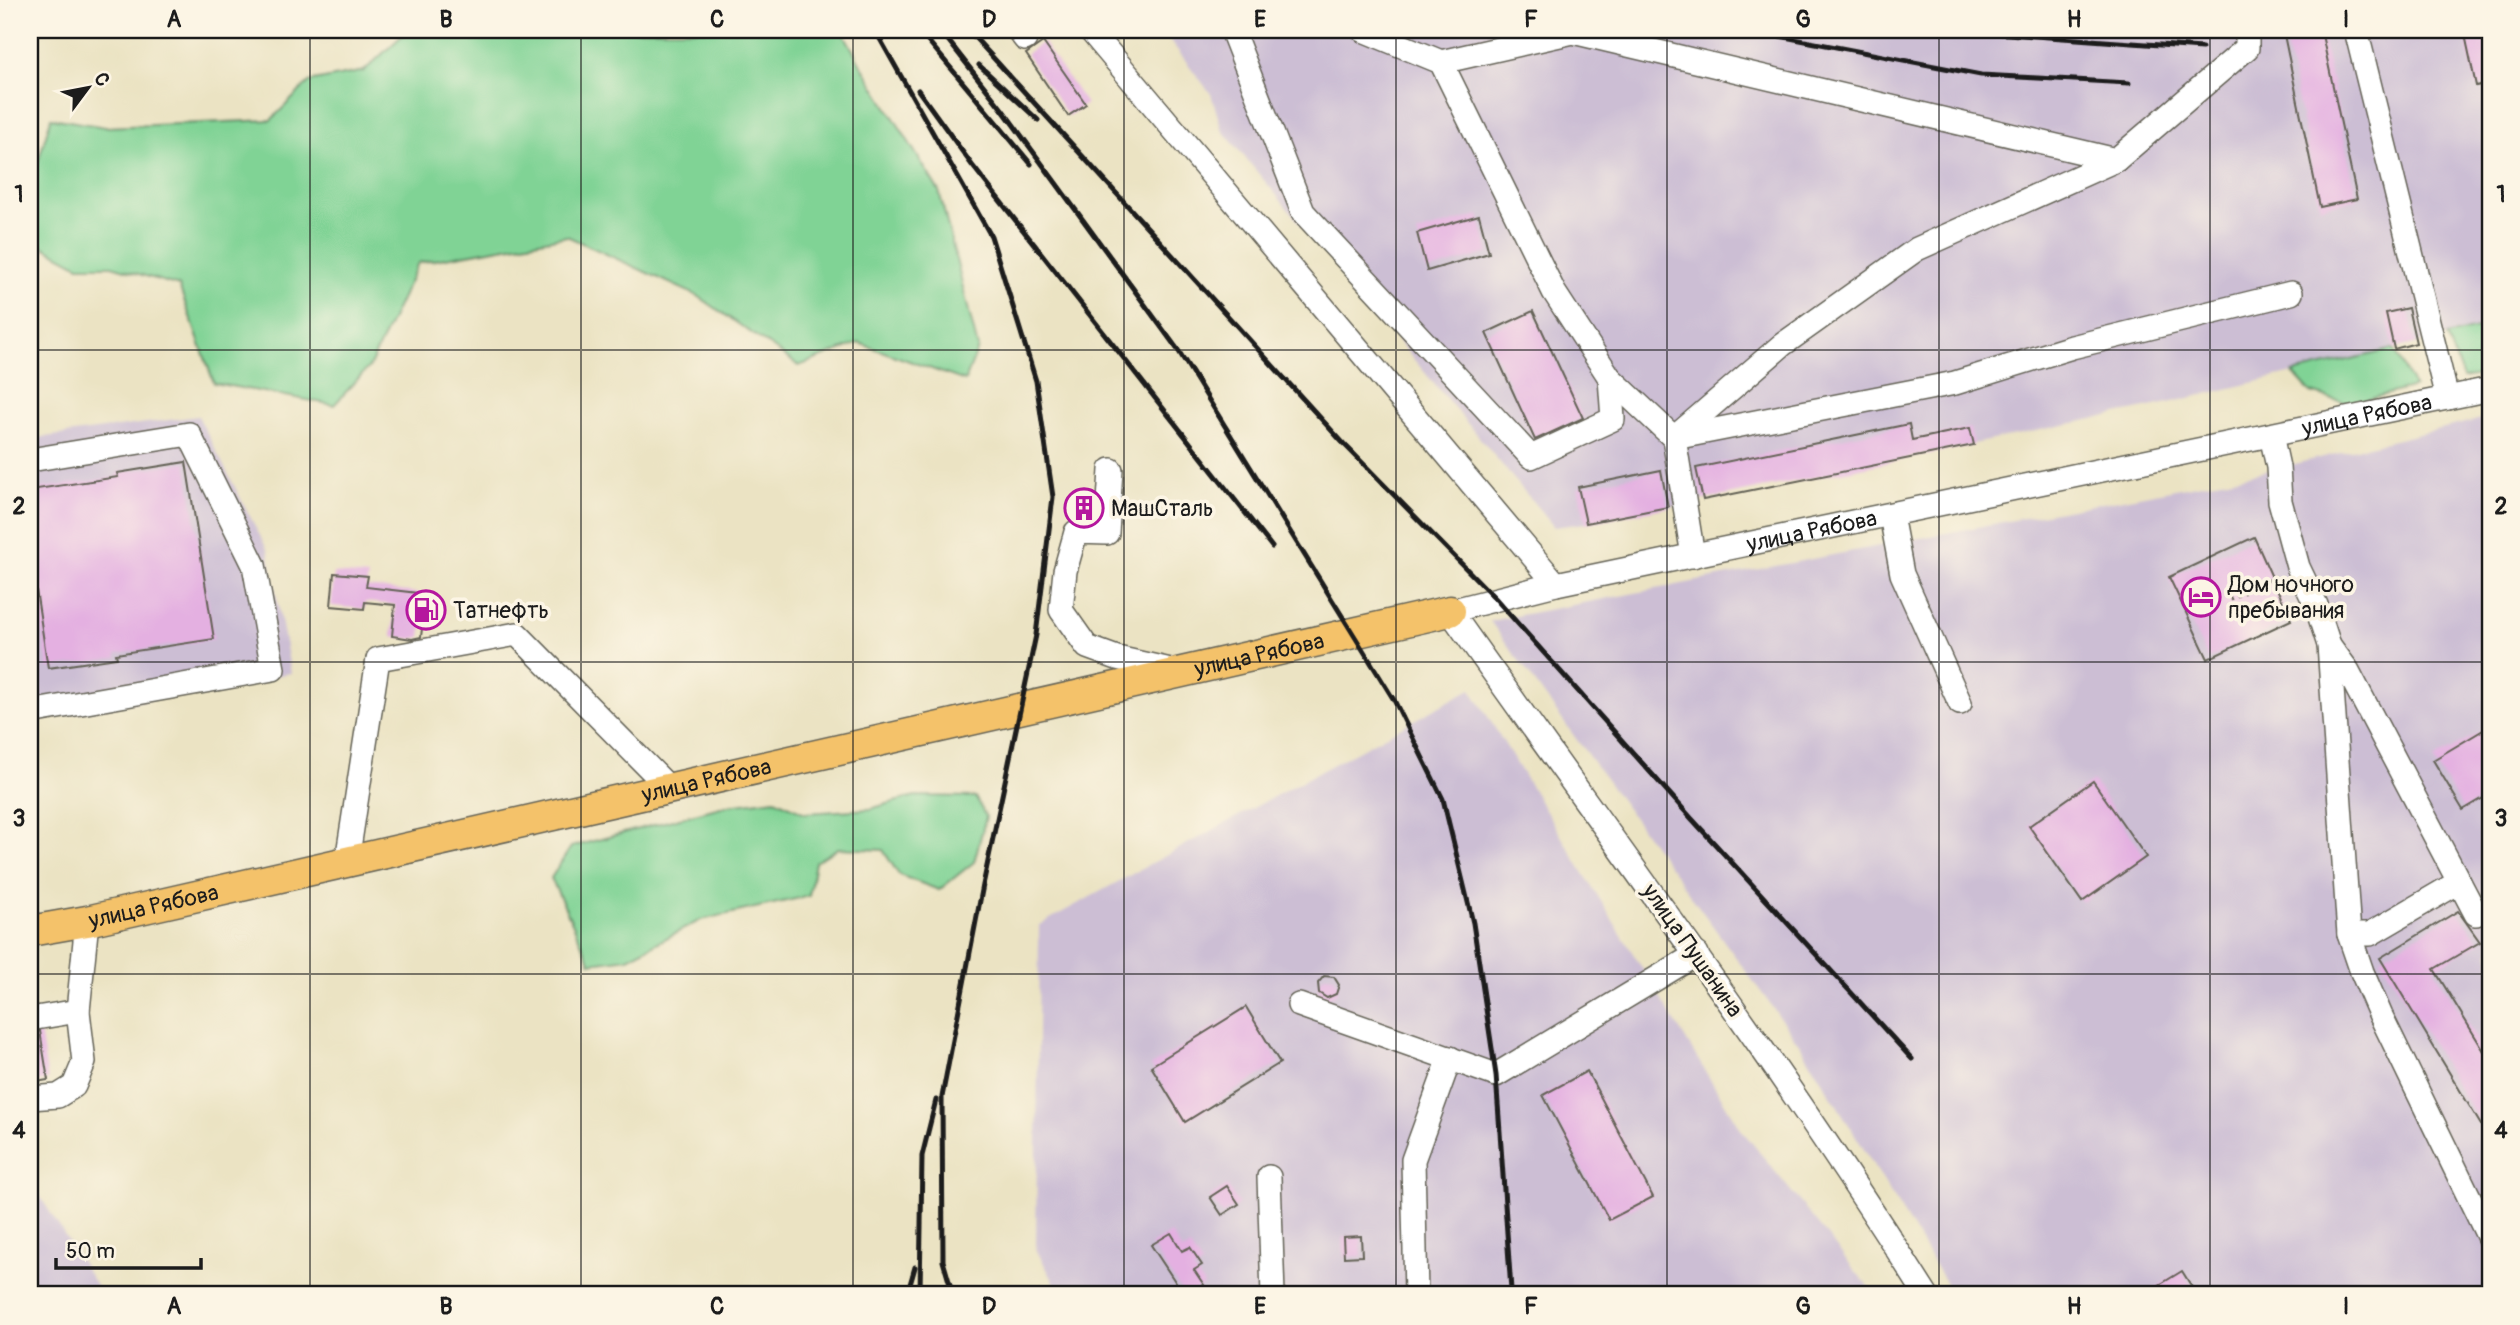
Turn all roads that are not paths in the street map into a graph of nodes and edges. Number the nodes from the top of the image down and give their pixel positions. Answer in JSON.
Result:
{"nodes":[{"id":1,"x":1090,"y":30,"type":"edge"},
{"id":2,"x":1232,"y":30,"type":"edge"},
{"id":3,"x":1363,"y":30,"type":"edge"},
{"id":4,"x":2247,"y":30,"type":"edge"},
{"id":5,"x":2357,"y":30,"type":"edge"},
{"id":6,"x":1573,"y":31,"type":"edge"},
{"id":7,"x":1441,"y":62,"type":"junction"},
{"id":8,"x":2116,"y":160,"type":"junction"},
{"id":9,"x":2291,"y":293,"type":"dead end"},
{"id":10,"x":1610,"y":378,"type":"junction"},
{"id":11,"x":2490,"y":389,"type":"edge"},
{"id":12,"x":2447,"y":398,"type":"junction"},
{"id":13,"x":2272,"y":435,"type":"junction"},
{"id":14,"x":1674,"y":438,"type":"junction"},
{"id":15,"x":30,"y":460,"type":"edge"},
{"id":16,"x":1111,"y":470,"type":"dead end"},
{"id":17,"x":1891,"y":514,"type":"junction"},
{"id":18,"x":1693,"y":556,"type":"junction"},
{"id":19,"x":1556,"y":584,"type":"junction"},
{"id":20,"x":1450,"y":611,"type":"junction"},
{"id":21,"x":2329,"y":645,"type":"junction"},
{"id":22,"x":1181,"y":673,"type":"junction"},
{"id":23,"x":1961,"y":703,"type":"dead end"},
{"id":24,"x":30,"y":712,"type":"edge"},
{"id":25,"x":670,"y":789,"type":"junction"},
{"id":26,"x":347,"y":861,"type":"junction"},
{"id":27,"x":2459,"y":882,"type":"junction"},
{"id":28,"x":2476,"y":914,"type":"dead end"},
{"id":29,"x":87,"y":921,"type":"junction"},
{"id":30,"x":30,"y":931,"type":"edge"},
{"id":31,"x":2349,"y":934,"type":"junction"},
{"id":32,"x":1697,"y":954,"type":"junction"},
{"id":33,"x":1299,"y":1005,"type":"dead end"},
{"id":34,"x":78,"y":1011,"type":"junction"},
{"id":35,"x":30,"y":1019,"type":"edge"},
{"id":36,"x":1450,"y":1058,"type":"junction"},
{"id":37,"x":30,"y":1098,"type":"edge"},
{"id":38,"x":1269,"y":1177,"type":"dead end"},
{"id":39,"x":2490,"y":1240,"type":"edge"},
{"id":40,"x":1273,"y":1295,"type":"edge"},
{"id":41,"x":1416,"y":1295,"type":"edge"},
{"id":42,"x":1926,"y":1295,"type":"edge"}],
"edges":[{"from":1,"to":19,"type":"street"},
{"from":2,"to":10,"type":"street"},
{"from":3,"to":7,"type":"street"},
{"from":4,"to":8,"type":"street"},
{"from":5,"to":12,"type":"street"},
{"from":6,"to":7,"type":"street"},
{"from":6,"to":8,"type":"street"},
{"from":7,"to":10,"type":"street"},
{"from":8,"to":14,"type":"street"},
{"from":9,"to":14,"type":"street"},
{"from":10,"to":14,"type":"street"},
{"from":11,"to":12,"type":"street","name":"улица Рябова"},
{"from":12,"to":13,"type":"street","name":"улица Рябова"},
{"from":13,"to":17,"type":"street","name":"улица Рябова"},
{"from":13,"to":21,"type":"street"},
{"from":14,"to":18,"type":"street"},
{"from":15,"to":24,"type":"street"},
{"from":16,"to":22,"type":"street"},
{"from":17,"to":18,"type":"street","name":"улица Рябова"},
{"from":17,"to":23,"type":"street"},
{"from":18,"to":19,"type":"street","name":"улица Рябова"},
{"from":19,"to":20,"type":"street","name":"улица Рябова"},
{"from":20,"to":22,"type":"main road","name":"улица Рябова"},
{"from":20,"to":32,"type":"street","name":"улица Пушанина"},
{"from":21,"to":27,"type":"street"},
{"from":21,"to":31,"type":"street"},
{"from":22,"to":25,"type":"main road","name":"улица Рябова"},
{"from":25,"to":26,"type":"main road","name":"улица Рябова"},
{"from":25,"to":26,"type":"street"},
{"from":26,"to":29,"type":"main road","name":"улица Рябова"},
{"from":27,"to":28,"type":"street"},
{"from":27,"to":31,"type":"street"},
{"from":29,"to":30,"type":"main road","name":"улица Рябова"},
{"from":29,"to":34,"type":"street"},
{"from":31,"to":39,"type":"street"},
{"from":32,"to":36,"type":"street"},
{"from":32,"to":42,"type":"street","name":"улица Пушанина"},
{"from":33,"to":36,"type":"street"},
{"from":34,"to":35,"type":"street"},
{"from":34,"to":37,"type":"street"},
{"from":36,"to":41,"type":"street"},
{"from":38,"to":40,"type":"street"}]}
